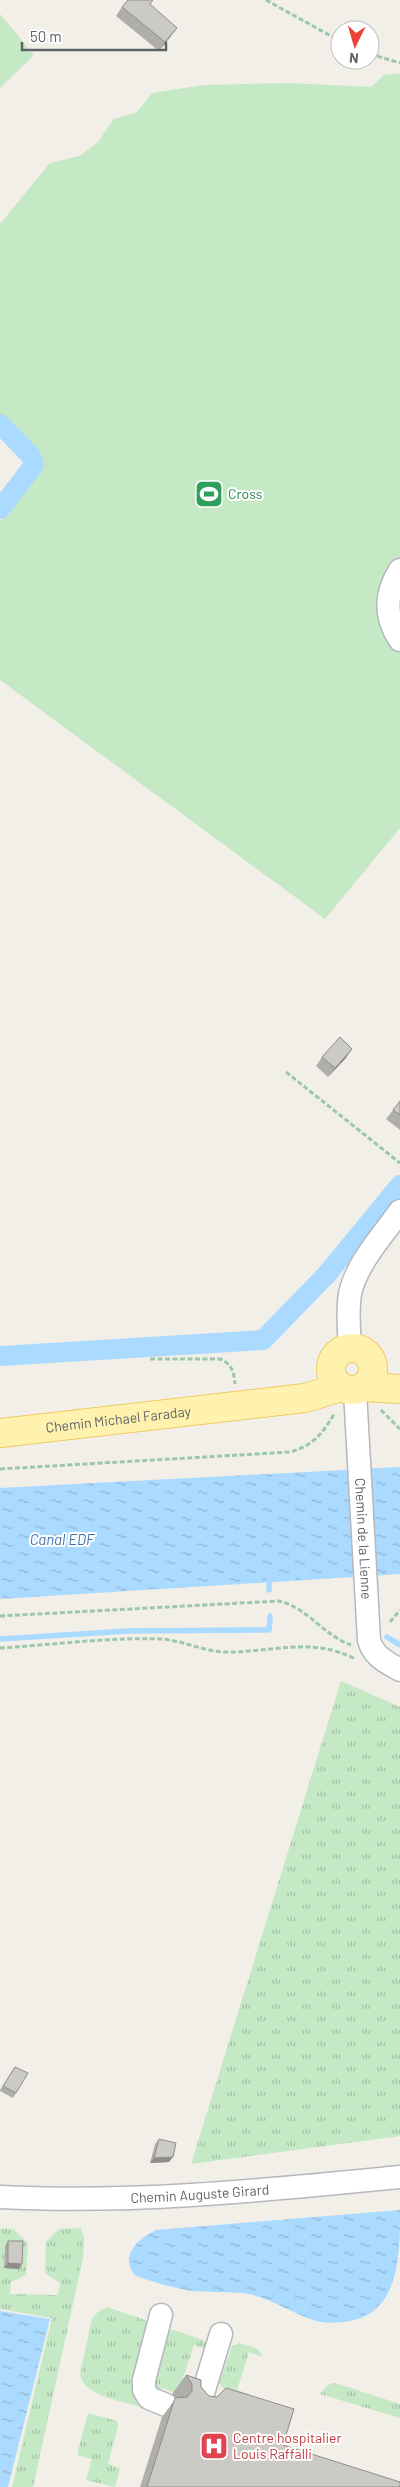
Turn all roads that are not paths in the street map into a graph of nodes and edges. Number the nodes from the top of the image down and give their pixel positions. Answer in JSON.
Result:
{"nodes":[{"id":1,"x":400,"y":570,"type":"edge"},
{"id":2,"x":400,"y":640,"type":"edge"},
{"id":3,"x":400,"y":1211,"type":"edge"},
{"id":4,"x":400,"y":1373,"type":"edge"},
{"id":5,"x":351,"y":1375,"type":"junction"},
{"id":6,"x":400,"y":1389,"type":"edge"},
{"id":7,"x":0,"y":1433,"type":"edge"},
{"id":8,"x":400,"y":1670,"type":"edge"},
{"id":9,"x":400,"y":2177,"type":"edge"},
{"id":10,"x":0,"y":2198,"type":"edge"},
{"id":11,"x":161,"y":2315,"type":"dead end"},
{"id":12,"x":221,"y":2334,"type":"dead end"},
{"id":13,"x":200,"y":2403,"type":"edge"},
{"id":14,"x":166,"y":2405,"type":"dead end"}],
"edges":[{"from":1,"to":2,"type":"street"},
{"from":3,"to":5,"type":"street","name":"Chemin de la Lienne"},
{"from":4,"to":5,"type":"main road"},
{"from":5,"to":6,"type":"main road"},
{"from":5,"to":7,"type":"main road","name":"Chemin Michael Faraday"},
{"from":5,"to":8,"type":"street","name":"Chemin de la Lienne"},
{"from":9,"to":10,"type":"street","name":"Chemin Auguste Girard"},
{"from":11,"to":14,"type":"street"},
{"from":12,"to":13,"type":"street"}]}
